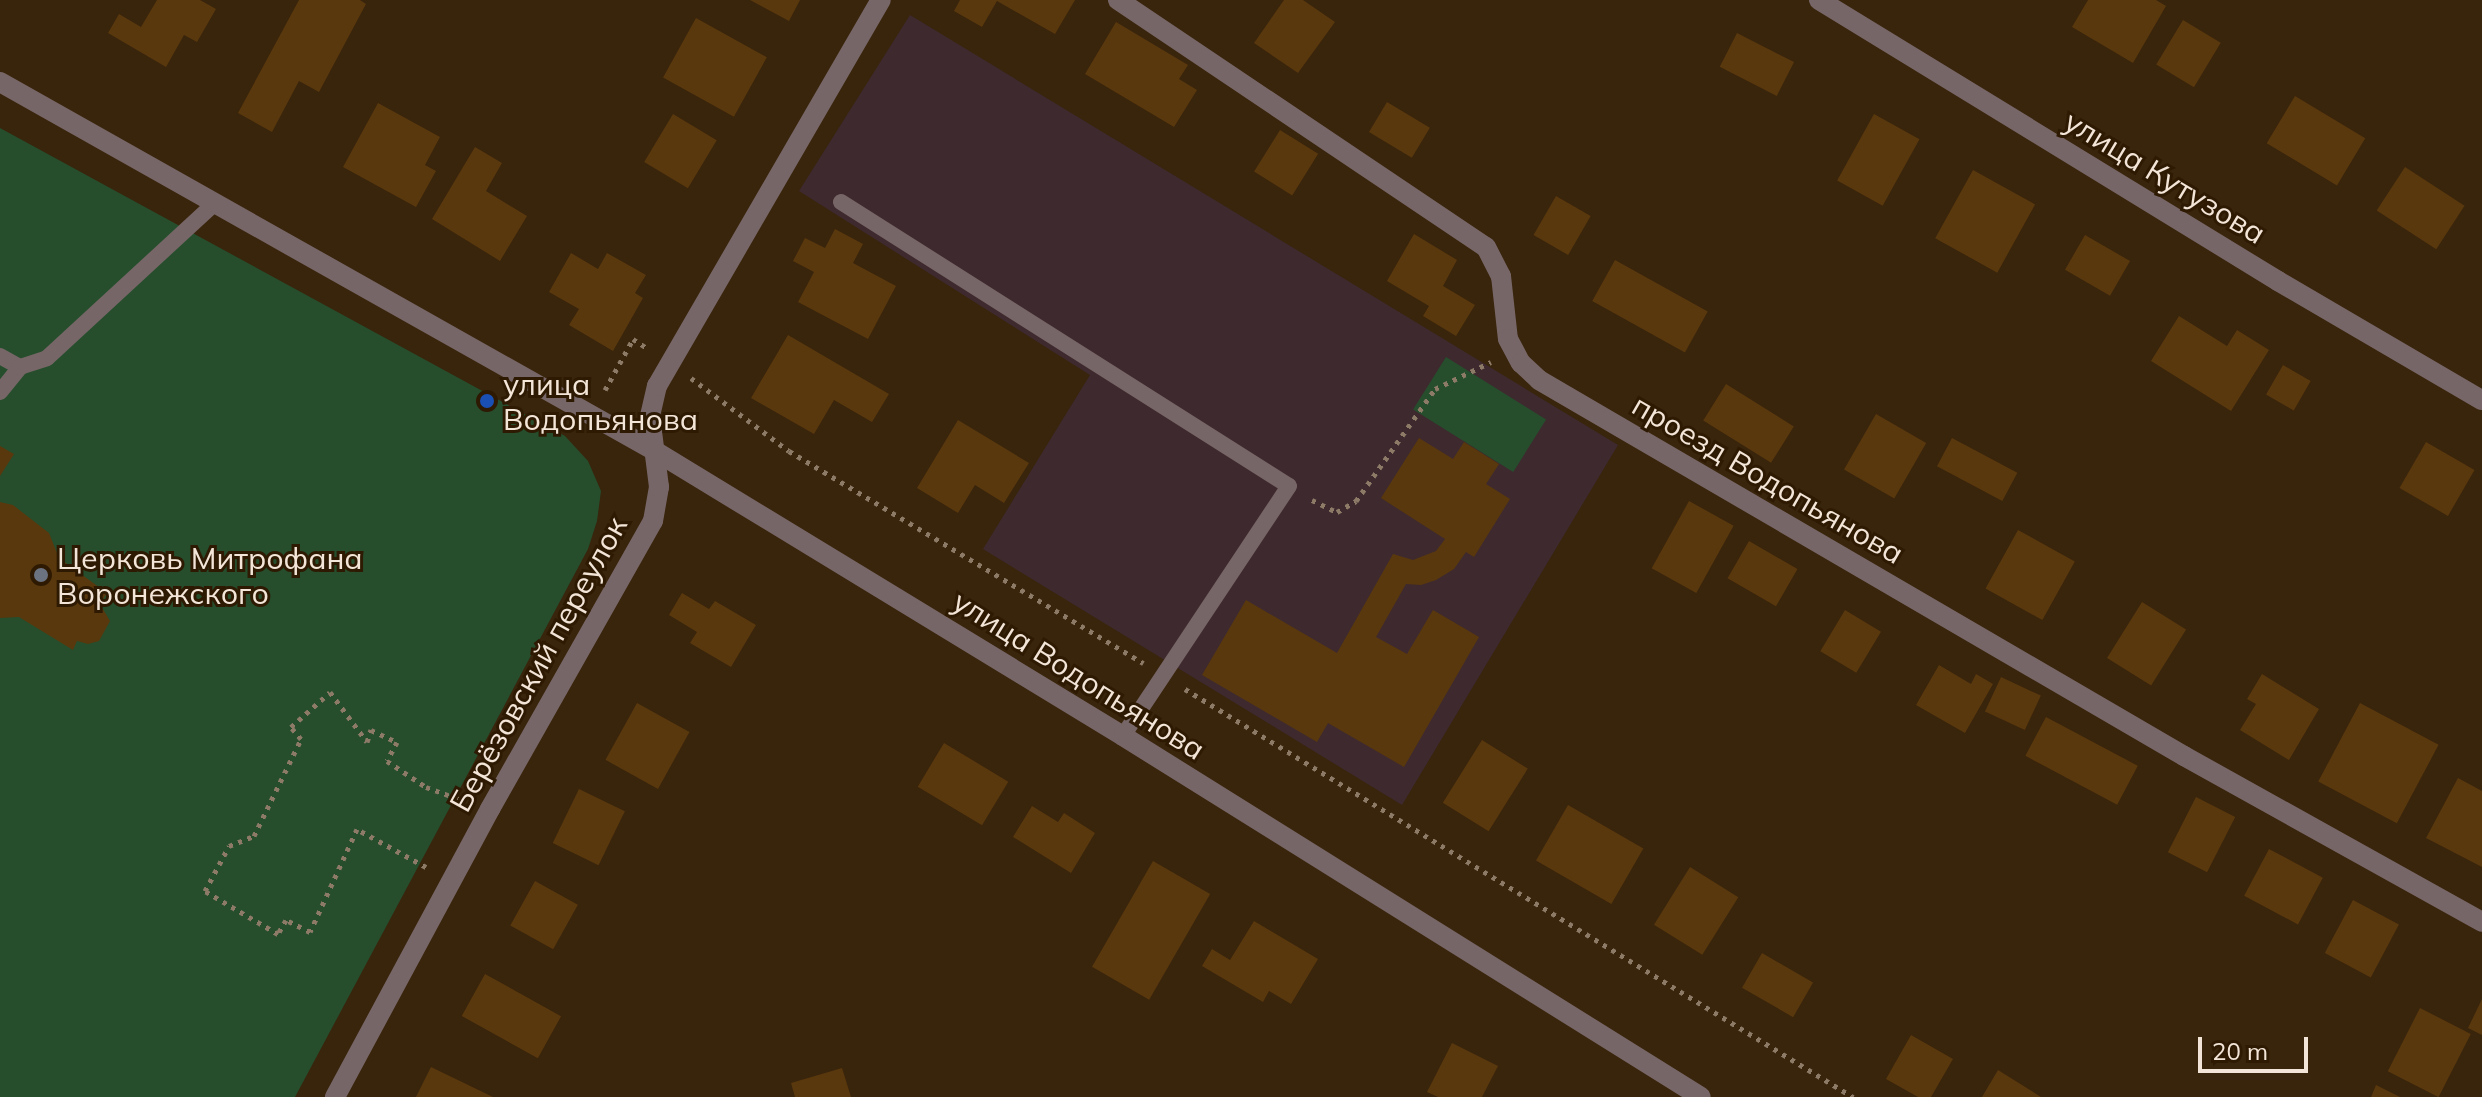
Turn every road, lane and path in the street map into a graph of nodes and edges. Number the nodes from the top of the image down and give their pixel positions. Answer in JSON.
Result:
{"nodes":[{"id":1,"x":881,"y":0,"type":"edge"},
{"id":2,"x":1118,"y":0,"type":"edge"},
{"id":3,"x":1819,"y":0,"type":"edge"},
{"id":4,"x":0,"y":82,"type":"edge"},
{"id":5,"x":841,"y":202,"type":"dead end"},
{"id":6,"x":214,"y":204,"type":"junction"},
{"id":7,"x":1508,"y":339,"type":"junction"},
{"id":8,"x":0,"y":356,"type":"edge"},
{"id":9,"x":670,"y":363,"type":"junction"},
{"id":10,"x":20,"y":367,"type":"junction"},
{"id":11,"x":0,"y":392,"type":"edge"},
{"id":12,"x":2482,"y":400,"type":"edge"},
{"id":13,"x":655,"y":451,"type":"junction"},
{"id":14,"x":1289,"y":486,"type":"junction"},
{"id":15,"x":1162,"y":674,"type":"junction"},
{"id":16,"x":1123,"y":736,"type":"junction"},
{"id":17,"x":490,"y":809,"type":"junction"},
{"id":18,"x":451,"y":881,"type":"junction"},
{"id":19,"x":2482,"y":922,"type":"edge"},
{"id":20,"x":335,"y":1097,"type":"edge"},
{"id":21,"x":1701,"y":1097,"type":"edge"},
{"id":22,"x":1853,"y":1097,"type":"edge"}],
"edges":[{"from":1,"to":9,"type":"street","name":"Берёзовский переулок"},
{"from":2,"to":7,"type":"street","name":"проезд Водопьянова"},
{"from":3,"to":12,"type":"street","name":"улица Кутузова"},
{"from":4,"to":6,"type":"street","name":"улица Водопьянова"},
{"from":5,"to":14,"type":"lane"},
{"from":6,"to":10,"type":"lane"},
{"from":6,"to":13,"type":"street","name":"улица Водопьянова"},
{"from":7,"to":14,"type":"path"},
{"from":7,"to":19,"type":"street","name":"проезд Водопьянова"},
{"from":8,"to":10,"type":"lane"},
{"from":9,"to":13,"type":"street","name":"Берёзовский переулок"},
{"from":9,"to":15,"type":"path"},
{"from":10,"to":11,"type":"lane"},
{"from":13,"to":16,"type":"street","name":"улица Водопьянова"},
{"from":13,"to":17,"type":"street","name":"Берёзовский переулок"},
{"from":14,"to":15,"type":"lane"},
{"from":15,"to":16,"type":"lane"},
{"from":15,"to":22,"type":"path"},
{"from":16,"to":21,"type":"street","name":"улица Водопьянова"},
{"from":17,"to":18,"type":"street","name":"Берёзовский переулок"},
{"from":17,"to":18,"type":"path"},
{"from":18,"to":20,"type":"street","name":"Берёзовский переулок"}]}
